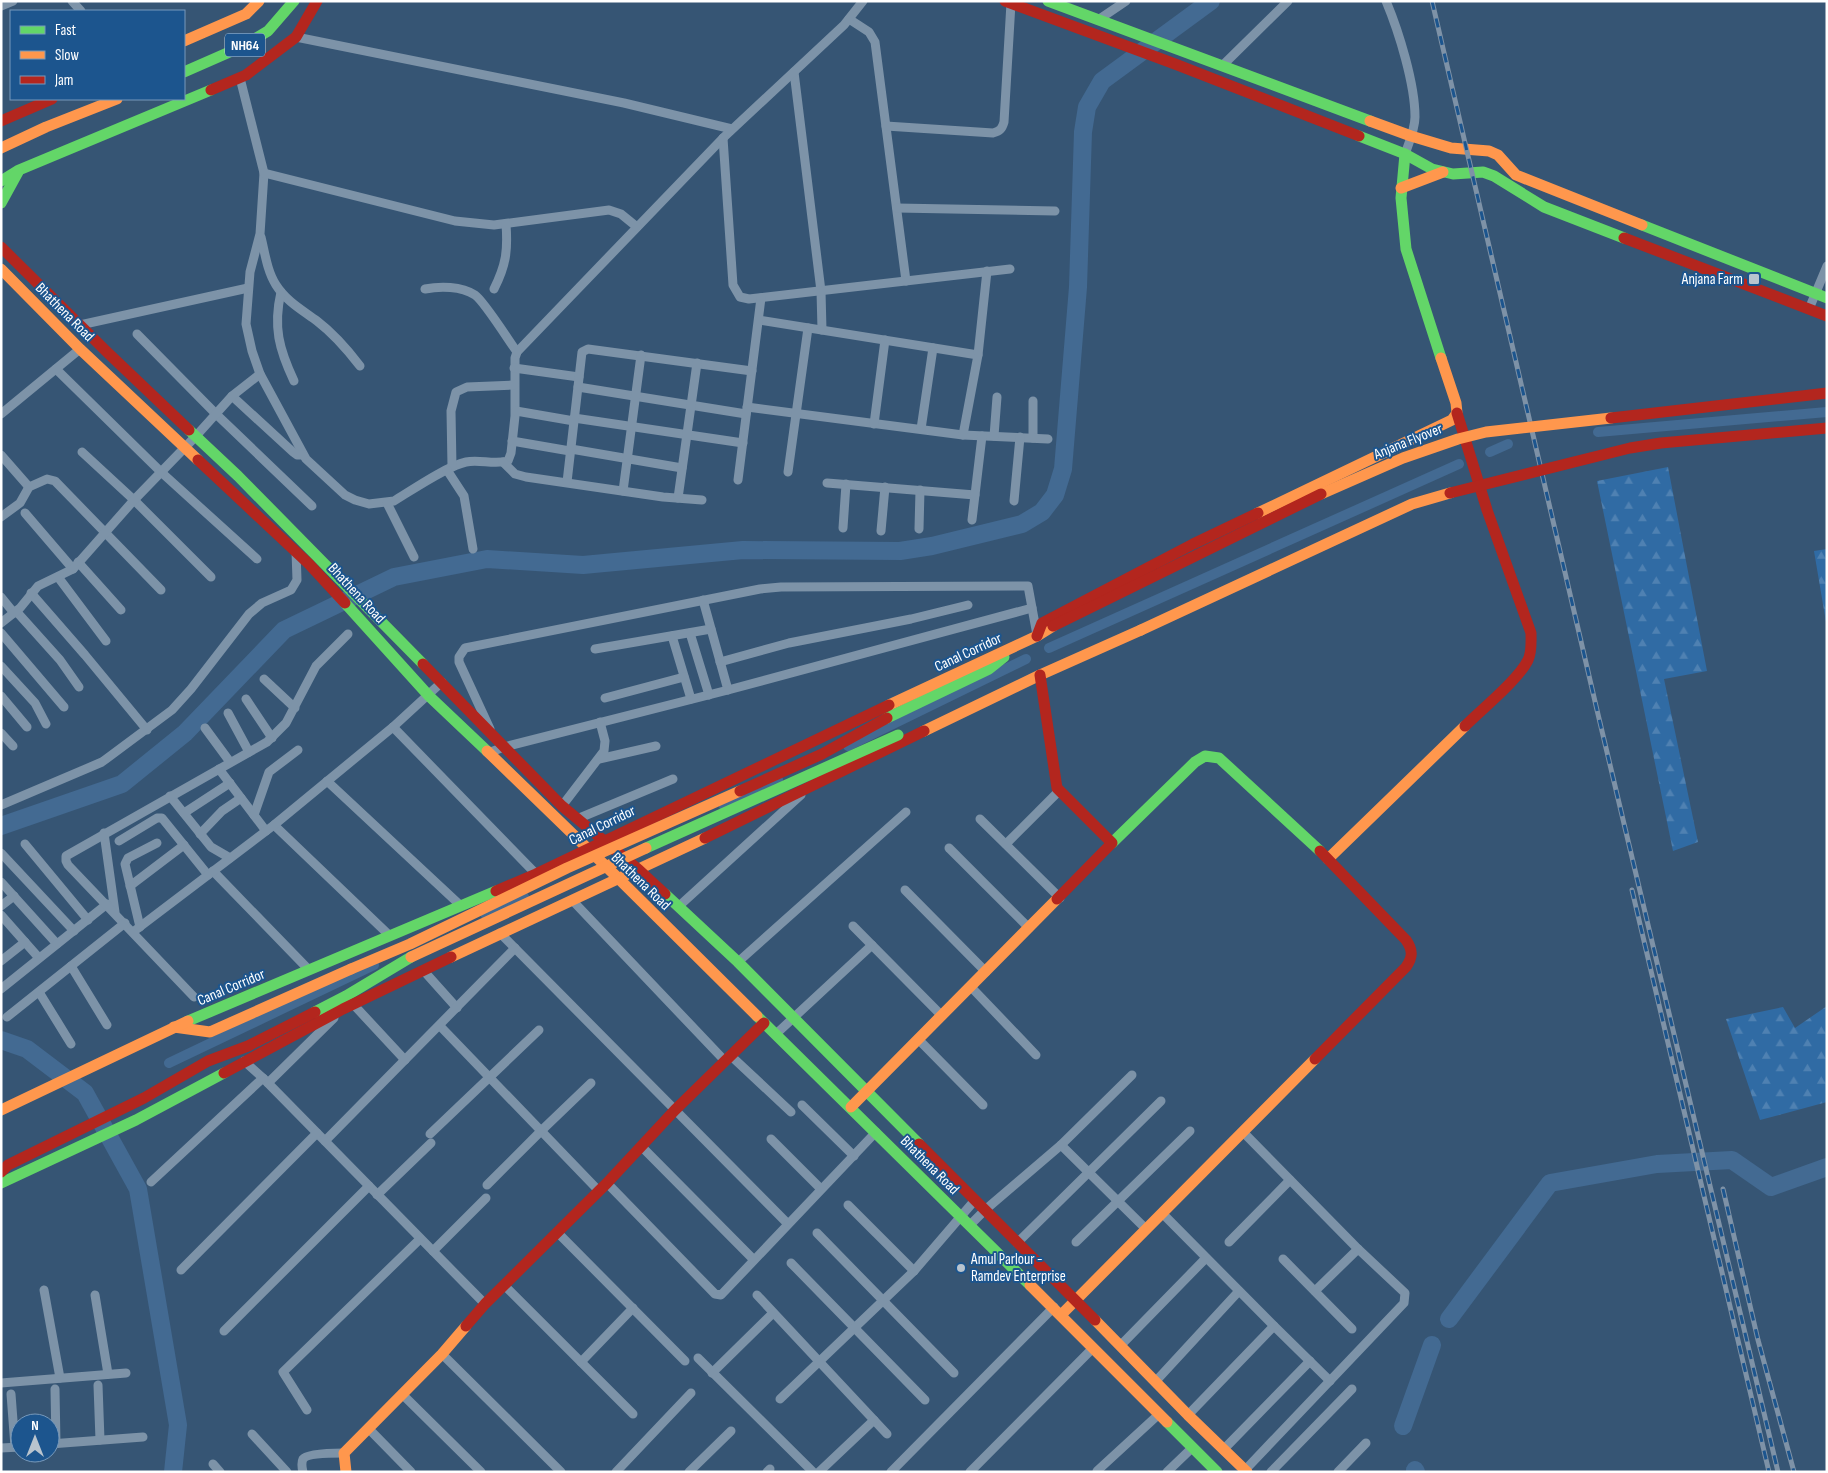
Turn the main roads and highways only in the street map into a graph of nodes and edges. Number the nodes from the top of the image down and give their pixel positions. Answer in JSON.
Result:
{"nodes":[{"id":1,"x":259,"y":1,"type":"edge"},
{"id":2,"x":279,"y":1,"type":"edge"},
{"id":3,"x":294,"y":1,"type":"edge"},
{"id":4,"x":317,"y":1,"type":"edge"},
{"id":5,"x":1048,"y":1,"type":"edge"},
{"id":6,"x":1008,"y":2,"type":"edge"},
{"id":7,"x":185,"y":41,"type":"edge"},
{"id":8,"x":185,"y":60,"type":"edge"},
{"id":9,"x":185,"y":72,"type":"edge"},
{"id":10,"x":50,"y":100,"type":"edge"},
{"id":11,"x":114,"y":100,"type":"edge"},
{"id":12,"x":42,"y":116,"type":"dead end"},
{"id":13,"x":1,"y":121,"type":"edge"},
{"id":14,"x":1,"y":136,"type":"edge"},
{"id":15,"x":1,"y":148,"type":"edge"},
{"id":16,"x":1405,"y":154,"type":"junction"},
{"id":17,"x":19,"y":170,"type":"junction"},
{"id":18,"x":1443,"y":172,"type":"junction"},
{"id":19,"x":1,"y":181,"type":"edge"},
{"id":20,"x":1401,"y":188,"type":"junction"},
{"id":21,"x":1,"y":203,"type":"edge"},
{"id":22,"x":1,"y":248,"type":"edge"},
{"id":23,"x":1,"y":269,"type":"edge"},
{"id":24,"x":1827,"y":298,"type":"edge"},
{"id":25,"x":1827,"y":316,"type":"edge"},
{"id":26,"x":1827,"y":393,"type":"edge"},
{"id":27,"x":1457,"y":413,"type":"junction"},
{"id":28,"x":1827,"y":428,"type":"edge"},
{"id":29,"x":314,"y":561,"type":"junction"},
{"id":30,"x":1037,"y":636,"type":"junction"},
{"id":31,"x":1018,"y":645,"type":"junction"},
{"id":32,"x":1040,"y":675,"type":"junction"},
{"id":33,"x":1027,"y":682,"type":"junction"},
{"id":34,"x":604,"y":840,"type":"junction"},
{"id":35,"x":1112,"y":843,"type":"junction"},
{"id":36,"x":586,"y":849,"type":"junction"},
{"id":37,"x":1328,"y":859,"type":"junction"},
{"id":38,"x":639,"y":870,"type":"junction"},
{"id":39,"x":618,"y":878,"type":"junction"},
{"id":40,"x":764,"y":1023,"type":"junction"},
{"id":41,"x":174,"y":1027,"type":"junction"},
{"id":42,"x":208,"y":1061,"type":"junction"},
{"id":43,"x":210,"y":1080,"type":"junction"},
{"id":44,"x":866,"y":1092,"type":"junction"},
{"id":45,"x":851,"y":1107,"type":"junction"},
{"id":46,"x":1,"y":1110,"type":"edge"},
{"id":47,"x":1,"y":1172,"type":"edge"},
{"id":48,"x":1,"y":1183,"type":"edge"},
{"id":49,"x":1075,"y":1301,"type":"junction"},
{"id":50,"x":1058,"y":1311,"type":"junction"},
{"id":51,"x":1246,"y":1471,"type":"edge"},
{"id":52,"x":346,"y":1472,"type":"edge"},
{"id":53,"x":1217,"y":1472,"type":"edge"}],
"edges":[{"from":1,"to":7,"type":"main road"},
{"from":2,"to":8,"type":"main road","number":"NH64"},
{"from":3,"to":9,"type":"main road","number":"NH64"},
{"from":4,"to":17,"type":"main road"},
{"from":5,"to":24,"type":"main road"},
{"from":6,"to":16,"type":"main road"},
{"from":10,"to":13,"type":"main road"},
{"from":11,"to":15,"type":"main road"},
{"from":12,"to":14,"type":"main road"},
{"from":16,"to":18,"type":"main road"},
{"from":16,"to":20,"type":"main road"},
{"from":17,"to":19,"type":"main road"},
{"from":17,"to":21,"type":"main road"},
{"from":18,"to":20,"type":"main road"},
{"from":18,"to":25,"type":"main road"},
{"from":20,"to":27,"type":"main road"},
{"from":22,"to":29,"type":"main road"},
{"from":23,"to":29,"type":"main road","name":"Bhathena Road"},
{"from":26,"to":30,"type":"main road","name":"Anjana Flyover","bridge":true},
{"from":27,"to":30,"type":"main road"},
{"from":27,"to":37,"type":"main road"},
{"from":28,"to":32,"type":"main road","bridge":true},
{"from":29,"to":34,"type":"main road","name":"Bhathena Road"},
{"from":29,"to":36,"type":"main road","name":"Bhathena Road"},
{"from":30,"to":31,"type":"main road","name":"Canal Corridor"},
{"from":31,"to":34,"type":"main road","name":"Canal Corridor"},
{"from":31,"to":41,"type":"main road","bridge":true},
{"from":32,"to":33,"type":"main road"},
{"from":32,"to":35,"type":"main road"},
{"from":33,"to":38,"type":"main road"},
{"from":33,"to":42,"type":"main road","bridge":true},
{"from":34,"to":36,"type":"main road","name":"Canal Corridor"},
{"from":34,"to":38,"type":"main road","name":"Bhathena Road"},
{"from":35,"to":37,"type":"main road"},
{"from":35,"to":44,"type":"main road"},
{"from":36,"to":39,"type":"main road","name":"Bhathena Road"},
{"from":36,"to":41,"type":"main road","name":"Canal Corridor"},
{"from":37,"to":49,"type":"main road"},
{"from":38,"to":39,"type":"main road"},
{"from":38,"to":44,"type":"main road","name":"Bhathena Road"},
{"from":39,"to":40,"type":"main road","name":"Bhathena Road"},
{"from":39,"to":43,"type":"main road"},
{"from":40,"to":45,"type":"main road","name":"Bhathena Road"},
{"from":40,"to":52,"type":"main road"},
{"from":41,"to":46,"type":"main road","name":"Canal Corridor"},
{"from":42,"to":43,"type":"main road"},
{"from":42,"to":47,"type":"main road"},
{"from":43,"to":48,"type":"main road"},
{"from":44,"to":45,"type":"main road"},
{"from":44,"to":49,"type":"main road","name":"Bhathena Road"},
{"from":45,"to":50,"type":"main road","name":"Bhathena Road"},
{"from":49,"to":50,"type":"main road"},
{"from":49,"to":51,"type":"main road","name":"Bhathena Road"},
{"from":50,"to":53,"type":"main road","name":"Bhathena Road"}]}
